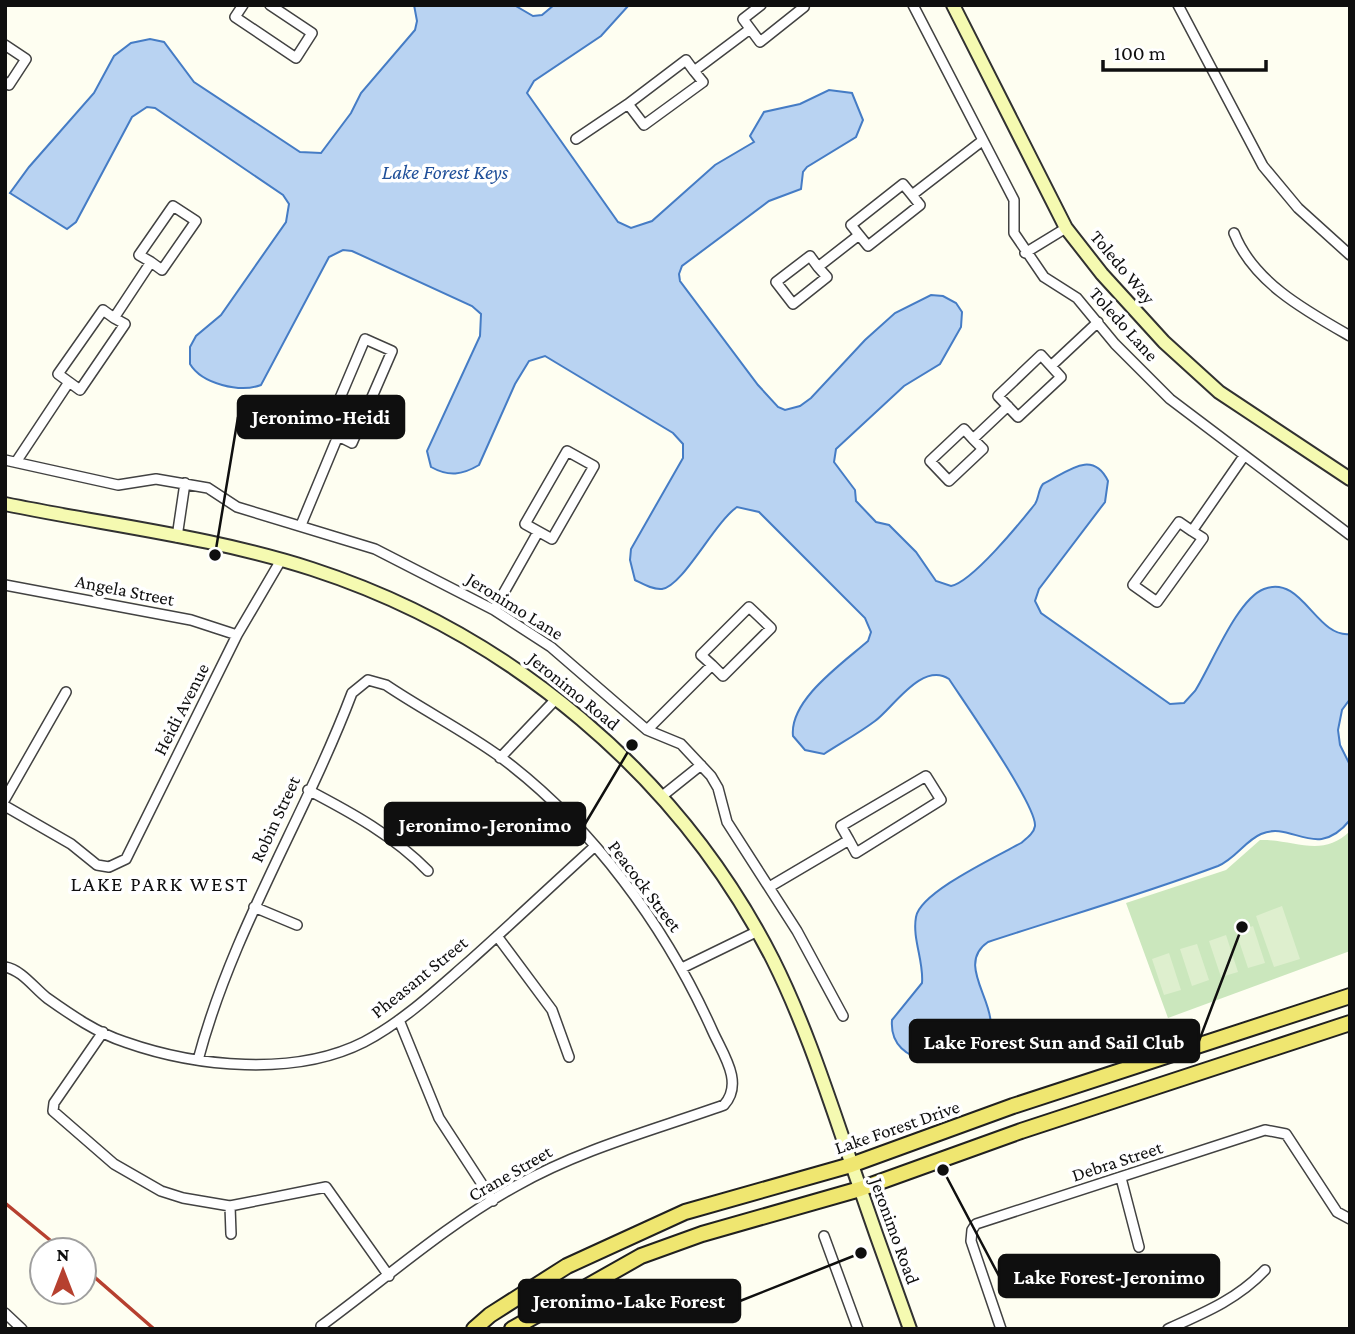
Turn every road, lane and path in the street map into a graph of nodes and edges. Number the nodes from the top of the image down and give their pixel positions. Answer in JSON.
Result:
{"nodes":[{"id":1,"x":243,"y":5,"type":"edge"},
{"id":2,"x":270,"y":5,"type":"edge"},
{"id":3,"x":761,"y":5,"type":"edge"},
{"id":4,"x":803,"y":5,"type":"edge"},
{"id":5,"x":913,"y":5,"type":"edge"},
{"id":6,"x":953,"y":5,"type":"edge"},
{"id":7,"x":1178,"y":5,"type":"edge"},
{"id":8,"x":750,"y":29,"type":"junction"},
{"id":9,"x":5,"y":45,"type":"edge"},
{"id":10,"x":694,"y":71,"type":"junction"},
{"id":11,"x":5,"y":82,"type":"edge"},
{"id":12,"x":628,"y":103,"type":"junction"},
{"id":13,"x":576,"y":139,"type":"dead end"},
{"id":14,"x":982,"y":141,"type":"junction"},
{"id":15,"x":912,"y":195,"type":"junction"},
{"id":16,"x":1066,"y":228,"type":"junction"},
{"id":17,"x":1234,"y":233,"type":"dead end"},
{"id":18,"x":859,"y":235,"type":"junction"},
{"id":19,"x":1025,"y":253,"type":"junction"},
{"id":20,"x":1350,"y":255,"type":"edge"},
{"id":21,"x":151,"y":262,"type":"junction"},
{"id":22,"x":818,"y":267,"type":"junction"},
{"id":23,"x":114,"y":318,"type":"junction"},
{"id":24,"x":1098,"y":322,"type":"junction"},
{"id":25,"x":1350,"y":336,"type":"edge"},
{"id":26,"x":1051,"y":366,"type":"junction"},
{"id":27,"x":69,"y":382,"type":"junction"},
{"id":28,"x":1008,"y":406,"type":"junction"},
{"id":29,"x":338,"y":436,"type":"junction"},
{"id":30,"x":973,"y":439,"type":"junction"},
{"id":31,"x":1244,"y":456,"type":"junction"},
{"id":32,"x":5,"y":460,"type":"edge"},
{"id":33,"x":16,"y":462,"type":"junction"},
{"id":34,"x":1350,"y":479,"type":"edge"},
{"id":35,"x":185,"y":483,"type":"junction"},
{"id":36,"x":5,"y":504,"type":"edge"},
{"id":37,"x":301,"y":525,"type":"junction"},
{"id":38,"x":1192,"y":531,"type":"junction"},
{"id":39,"x":538,"y":532,"type":"junction"},
{"id":40,"x":1350,"y":535,"type":"edge"},
{"id":41,"x":177,"y":537,"type":"junction"},
{"id":42,"x":281,"y":560,"type":"junction"},
{"id":43,"x":5,"y":585,"type":"edge"},
{"id":44,"x":494,"y":610,"type":"junction"},
{"id":45,"x":237,"y":635,"type":"junction"},
{"id":46,"x":712,"y":665,"type":"junction"},
{"id":47,"x":368,"y":680,"type":"joint"},
{"id":48,"x":66,"y":692,"type":"dead end"},
{"id":49,"x":556,"y":699,"type":"junction"},
{"id":50,"x":647,"y":730,"type":"junction"},
{"id":51,"x":500,"y":758,"type":"junction"},
{"id":52,"x":701,"y":765,"type":"junction"},
{"id":53,"x":308,"y":790,"type":"junction"},
{"id":54,"x":661,"y":797,"type":"junction"},
{"id":55,"x":5,"y":799,"type":"edge"},
{"id":56,"x":5,"y":806,"type":"edge"},
{"id":57,"x":849,"y":840,"type":"junction"},
{"id":58,"x":594,"y":847,"type":"junction"},
{"id":59,"x":428,"y":871,"type":"dead end"},
{"id":60,"x":771,"y":886,"type":"junction"},
{"id":61,"x":254,"y":907,"type":"junction"},
{"id":62,"x":297,"y":925,"type":"dead end"},
{"id":63,"x":758,"y":931,"type":"junction"},
{"id":64,"x":497,"y":936,"type":"junction"},
{"id":65,"x":5,"y":967,"type":"edge"},
{"id":66,"x":682,"y":968,"type":"junction"},
{"id":67,"x":1350,"y":996,"type":"edge"},
{"id":68,"x":844,"y":1016,"type":"dead end"},
{"id":69,"x":399,"y":1020,"type":"junction"},
{"id":70,"x":1350,"y":1023,"type":"edge"},
{"id":71,"x":103,"y":1032,"type":"junction"},
{"id":72,"x":569,"y":1057,"type":"dead end"},
{"id":73,"x":198,"y":1060,"type":"junction"},
{"id":74,"x":733,"y":1089,"type":"joint"},
{"id":75,"x":851,"y":1165,"type":"junction"},
{"id":76,"x":1121,"y":1178,"type":"junction"},
{"id":77,"x":860,"y":1189,"type":"junction"},
{"id":78,"x":494,"y":1201,"type":"junction"},
{"id":79,"x":230,"y":1206,"type":"junction"},
{"id":80,"x":1350,"y":1219,"type":"edge"},
{"id":81,"x":231,"y":1234,"type":"dead end"},
{"id":82,"x":824,"y":1236,"type":"dead end"},
{"id":83,"x":1139,"y":1247,"type":"dead end"},
{"id":84,"x":1265,"y":1270,"type":"dead end"},
{"id":85,"x":389,"y":1276,"type":"junction"},
{"id":86,"x":5,"y":1313,"type":"edge"},
{"id":87,"x":321,"y":1326,"type":"dead end"},
{"id":88,"x":22,"y":1329,"type":"edge"},
{"id":89,"x":474,"y":1329,"type":"edge"},
{"id":90,"x":513,"y":1329,"type":"edge"},
{"id":91,"x":858,"y":1329,"type":"edge"},
{"id":92,"x":909,"y":1329,"type":"edge"},
{"id":93,"x":1001,"y":1329,"type":"edge"},
{"id":94,"x":1168,"y":1329,"type":"edge"}],
"edges":[{"from":1,"to":2,"type":"street"},
{"from":3,"to":8,"type":"street"},
{"from":4,"to":8,"type":"street"},
{"from":5,"to":14,"type":"street","name":"Toledo Lane"},
{"from":6,"to":16,"type":"main road","name":"Toledo Way"},
{"from":7,"to":20,"type":"street"},
{"from":8,"to":10,"type":"street"},
{"from":9,"to":11,"type":"street"},
{"from":10,"to":12,"type":"street"},
{"from":10,"to":12,"type":"street"},
{"from":12,"to":13,"type":"street"},
{"from":14,"to":15,"type":"street"},
{"from":14,"to":19,"type":"street","name":"Toledo Lane"},
{"from":15,"to":18,"type":"street"},
{"from":15,"to":18,"type":"street"},
{"from":16,"to":19,"type":"street"},
{"from":16,"to":34,"type":"main road","name":"Toledo Way"},
{"from":17,"to":25,"type":"street"},
{"from":18,"to":22,"type":"street"},
{"from":19,"to":24,"type":"street","name":"Toledo Lane"},
{"from":21,"to":21,"type":"street"},
{"from":21,"to":23,"type":"street"},
{"from":22,"to":22,"type":"street"},
{"from":23,"to":27,"type":"street"},
{"from":23,"to":27,"type":"street"},
{"from":24,"to":26,"type":"street"},
{"from":24,"to":31,"type":"street","name":"Toledo Lane"},
{"from":26,"to":28,"type":"street"},
{"from":26,"to":28,"type":"street"},
{"from":27,"to":33,"type":"street"},
{"from":28,"to":30,"type":"street"},
{"from":29,"to":29,"type":"street"},
{"from":29,"to":37,"type":"street"},
{"from":30,"to":30,"type":"street"},
{"from":31,"to":38,"type":"street"},
{"from":31,"to":40,"type":"street","name":"Toledo Lane"},
{"from":32,"to":33,"type":"street","name":"Jeronimo Lane"},
{"from":33,"to":35,"type":"street","name":"Jeronimo Lane"},
{"from":35,"to":37,"type":"street","name":"Jeronimo Lane"},
{"from":35,"to":41,"type":"street"},
{"from":36,"to":41,"type":"main road","name":"Jeronimo Road"},
{"from":37,"to":44,"type":"street","name":"Jeronimo Lane"},
{"from":38,"to":38,"type":"street"},
{"from":39,"to":39,"type":"street"},
{"from":39,"to":44,"type":"street"},
{"from":41,"to":42,"type":"main road","name":"Jeronimo Road"},
{"from":42,"to":45,"type":"street","name":"Heidi Avenue"},
{"from":42,"to":49,"type":"main road","name":"Jeronimo Road"},
{"from":43,"to":45,"type":"street","name":"Angela Street"},
{"from":44,"to":50,"type":"street","name":"Jeronimo Lane"},
{"from":45,"to":56,"type":"street","name":"Heidi Avenue"},
{"from":46,"to":46,"type":"street"},
{"from":46,"to":50,"type":"street"},
{"from":47,"to":51,"type":"street","name":"Peacock Street"},
{"from":47,"to":53,"type":"street","name":"Robin Street"},
{"from":48,"to":55,"type":"street"},
{"from":49,"to":51,"type":"street"},
{"from":49,"to":54,"type":"main road","name":"Jeronimo Road"},
{"from":50,"to":52,"type":"street","name":"Jeronimo Lane"},
{"from":51,"to":58,"type":"street","name":"Peacock Street"},
{"from":52,"to":54,"type":"street"},
{"from":52,"to":60,"type":"street","name":"Jeronimo Lane"},
{"from":53,"to":59,"type":"street"},
{"from":53,"to":61,"type":"street","name":"Robin Street"},
{"from":54,"to":63,"type":"main road","name":"Jeronimo Road"},
{"from":57,"to":57,"type":"street"},
{"from":57,"to":60,"type":"street"},
{"from":58,"to":64,"type":"street","name":"Pheasant Street"},
{"from":58,"to":66,"type":"street","name":"Peacock Street"},
{"from":60,"to":68,"type":"street","name":"Jeronimo Lane"},
{"from":61,"to":62,"type":"street"},
{"from":61,"to":73,"type":"street","name":"Robin Street"},
{"from":63,"to":66,"type":"street"},
{"from":63,"to":75,"type":"main road","name":"Jeronimo Road"},
{"from":64,"to":69,"type":"street","name":"Pheasant Street"},
{"from":64,"to":72,"type":"street"},
{"from":65,"to":71,"type":"street","name":"Pheasant Street"},
{"from":66,"to":74,"type":"street","name":"Peacock Street"},
{"from":67,"to":75,"type":"main road","name":"Lake Forest Drive"},
{"from":69,"to":73,"type":"street","name":"Pheasant Street"},
{"from":69,"to":78,"type":"street"},
{"from":70,"to":77,"type":"main road"},
{"from":71,"to":73,"type":"street","name":"Pheasant Street"},
{"from":71,"to":79,"type":"street"},
{"from":74,"to":78,"type":"street","name":"Crane Street"},
{"from":75,"to":77,"type":"main road","name":"Jeronimo Road"},
{"from":75,"to":89,"type":"main road","name":"Lake Forest Drive"},
{"from":76,"to":80,"type":"street","name":"Debra Street"},
{"from":76,"to":83,"type":"street"},
{"from":76,"to":93,"type":"street","name":"Debra Street"},
{"from":77,"to":90,"type":"main road"},
{"from":77,"to":92,"type":"main road","name":"Jeronimo Road"},
{"from":78,"to":85,"type":"street","name":"Crane Street"},
{"from":79,"to":81,"type":"street"},
{"from":79,"to":85,"type":"street"},
{"from":82,"to":91,"type":"street"},
{"from":84,"to":94,"type":"street"},
{"from":85,"to":87,"type":"street","name":"Crane Street"},
{"from":86,"to":88,"type":"street"}]}
